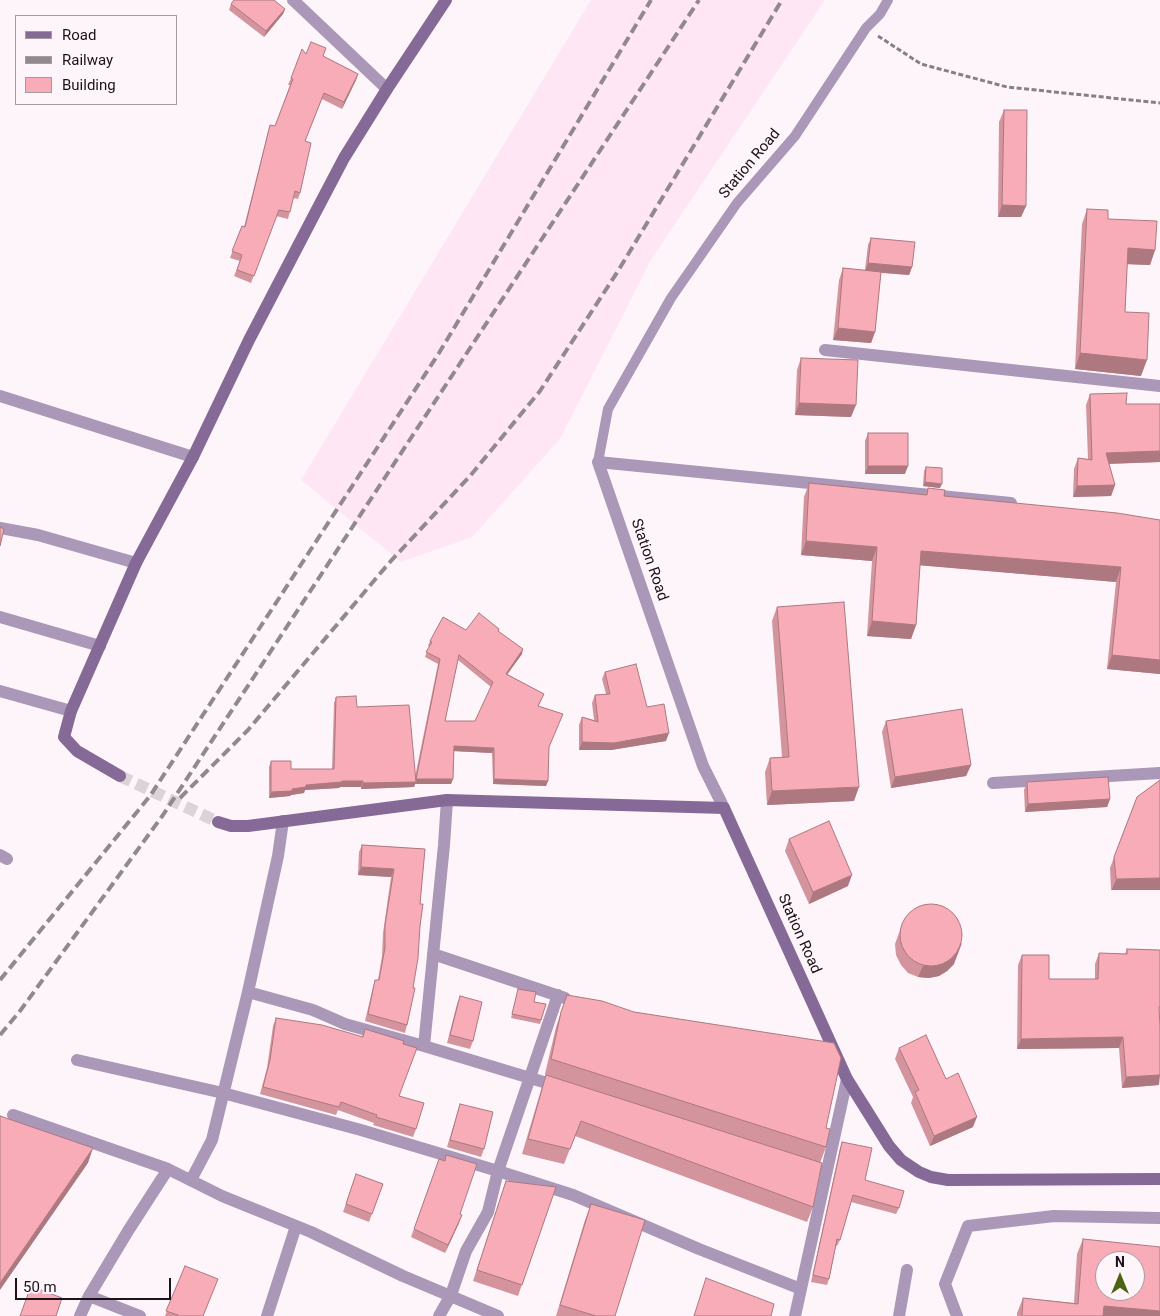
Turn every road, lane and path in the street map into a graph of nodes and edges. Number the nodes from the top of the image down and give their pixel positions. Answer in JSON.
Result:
{"nodes":[{"id":1,"x":293,"y":0,"type":"edge"},
{"id":2,"x":446,"y":0,"type":"edge"},
{"id":3,"x":888,"y":0,"type":"edge"},
{"id":4,"x":866,"y":28,"type":"junction"},
{"id":5,"x":387,"y":89,"type":"junction"},
{"id":6,"x":1160,"y":103,"type":"edge"},
{"id":7,"x":825,"y":350,"type":"dead end"},
{"id":8,"x":1160,"y":386,"type":"edge"},
{"id":9,"x":0,"y":396,"type":"edge"},
{"id":10,"x":193,"y":457,"type":"junction"},
{"id":11,"x":598,"y":462,"type":"junction"},
{"id":12,"x":1022,"y":504,"type":"edge"},
{"id":13,"x":0,"y":528,"type":"edge"},
{"id":14,"x":136,"y":563,"type":"junction"},
{"id":15,"x":0,"y":617,"type":"edge"},
{"id":16,"x":100,"y":646,"type":"junction"},
{"id":17,"x":0,"y":691,"type":"edge"},
{"id":18,"x":71,"y":711,"type":"junction"},
{"id":19,"x":1160,"y":773,"type":"edge"},
{"id":20,"x":120,"y":776,"type":"tunnel mouth"},
{"id":21,"x":993,"y":783,"type":"dead end"},
{"id":22,"x":446,"y":800,"type":"junction"},
{"id":23,"x":724,"y":808,"type":"junction"},
{"id":24,"x":283,"y":821,"type":"junction"},
{"id":25,"x":218,"y":822,"type":"tunnel mouth"},
{"id":26,"x":433,"y":954,"type":"junction"},
{"id":27,"x":248,"y":992,"type":"junction"},
{"id":28,"x":558,"y":995,"type":"junction"},
{"id":29,"x":576,"y":1001,"type":"edge"},
{"id":30,"x":424,"y":1046,"type":"junction"},
{"id":31,"x":815,"y":1048,"type":"edge"},
{"id":32,"x":834,"y":1051,"type":"junction"},
{"id":33,"x":77,"y":1060,"type":"dead end"},
{"id":34,"x":530,"y":1078,"type":"junction"},
{"id":35,"x":847,"y":1079,"type":"junction"},
{"id":36,"x":567,"y":1090,"type":"edge"},
{"id":37,"x":223,"y":1093,"type":"junction"},
{"id":38,"x":13,"y":1115,"type":"dead end"},
{"id":39,"x":789,"y":1161,"type":"edge"},
{"id":40,"x":168,"y":1169,"type":"junction"},
{"id":41,"x":498,"y":1171,"type":"junction"},
{"id":42,"x":826,"y":1172,"type":"junction"},
{"id":43,"x":1160,"y":1179,"type":"edge"},
{"id":44,"x":191,"y":1180,"type":"junction"},
{"id":45,"x":1160,"y":1218,"type":"edge"},
{"id":46,"x":296,"y":1226,"type":"junction"},
{"id":47,"x":907,"y":1270,"type":"dead end"},
{"id":48,"x":801,"y":1289,"type":"junction"},
{"id":49,"x":451,"y":1295,"type":"junction"},
{"id":50,"x":89,"y":1296,"type":"junction"},
{"id":51,"x":80,"y":1316,"type":"edge"},
{"id":52,"x":140,"y":1316,"type":"edge"},
{"id":53,"x":267,"y":1316,"type":"edge"},
{"id":54,"x":439,"y":1316,"type":"edge"},
{"id":55,"x":498,"y":1316,"type":"edge"},
{"id":56,"x":794,"y":1316,"type":"edge"},
{"id":57,"x":899,"y":1316,"type":"edge"},
{"id":58,"x":957,"y":1316,"type":"edge"}],
"edges":[{"from":1,"to":5,"type":"street"},
{"from":2,"to":5,"type":"street"},
{"from":3,"to":4,"type":"lane","name":"Station Road"},
{"from":4,"to":6,"type":"path"},
{"from":4,"to":11,"type":"lane","name":"Station Road"},
{"from":5,"to":10,"type":"street"},
{"from":7,"to":8,"type":"street"},
{"from":9,"to":10,"type":"street"},
{"from":10,"to":14,"type":"street"},
{"from":11,"to":12,"type":"street"},
{"from":11,"to":23,"type":"street","name":"Station Road"},
{"from":13,"to":14,"type":"street"},
{"from":14,"to":16,"type":"street"},
{"from":15,"to":16,"type":"street"},
{"from":16,"to":18,"type":"street"},
{"from":17,"to":18,"type":"street"},
{"from":18,"to":20,"type":"street"},
{"from":19,"to":21,"type":"street"},
{"from":22,"to":23,"type":"street"},
{"from":22,"to":24,"type":"street"},
{"from":22,"to":26,"type":"street"},
{"from":23,"to":32,"type":"street","name":"Station Road"},
{"from":24,"to":25,"type":"street"},
{"from":24,"to":27,"type":"street"},
{"from":26,"to":28,"type":"street"},
{"from":26,"to":30,"type":"street"},
{"from":27,"to":30,"type":"street"},
{"from":27,"to":37,"type":"street"},
{"from":28,"to":29,"type":"street"},
{"from":28,"to":34,"type":"street"},
{"from":30,"to":34,"type":"street"},
{"from":31,"to":32,"type":"street"},
{"from":32,"to":35,"type":"street","name":"Station Road"},
{"from":33,"to":37,"type":"street"},
{"from":34,"to":36,"type":"street"},
{"from":34,"to":41,"type":"street"},
{"from":35,"to":42,"type":"street"},
{"from":35,"to":43,"type":"street","name":"Station Road"},
{"from":37,"to":41,"type":"street"},
{"from":37,"to":44,"type":"street"},
{"from":38,"to":40,"type":"street"},
{"from":39,"to":42,"type":"street"},
{"from":40,"to":44,"type":"street"},
{"from":40,"to":50,"type":"street"},
{"from":41,"to":48,"type":"street"},
{"from":41,"to":49,"type":"street"},
{"from":42,"to":48,"type":"street"},
{"from":44,"to":46,"type":"street"},
{"from":45,"to":58,"type":"street"},
{"from":46,"to":49,"type":"street"},
{"from":46,"to":53,"type":"street"},
{"from":47,"to":57,"type":"street"},
{"from":48,"to":56,"type":"street"},
{"from":49,"to":54,"type":"street"},
{"from":49,"to":55,"type":"street"},
{"from":50,"to":51,"type":"street"},
{"from":50,"to":52,"type":"street"}]}
